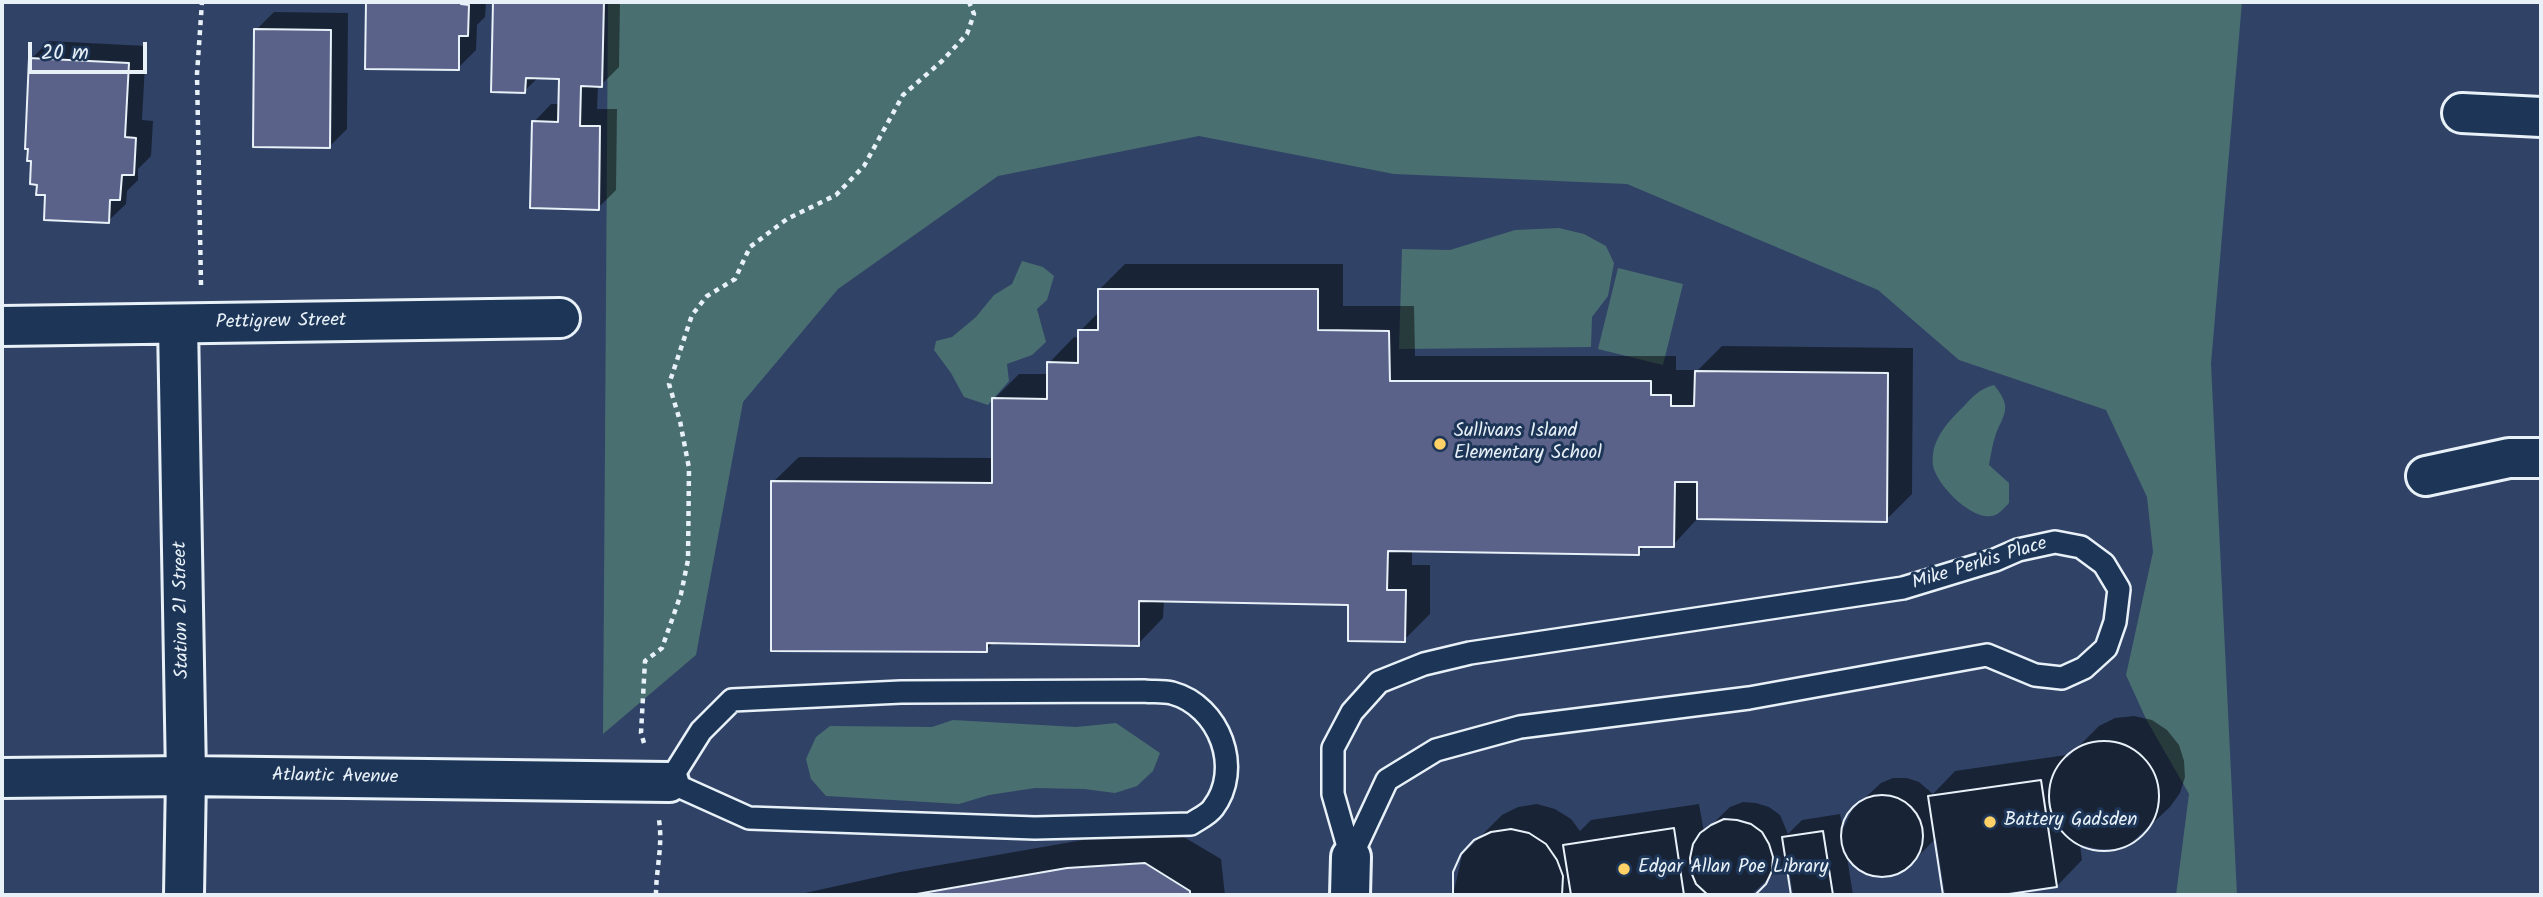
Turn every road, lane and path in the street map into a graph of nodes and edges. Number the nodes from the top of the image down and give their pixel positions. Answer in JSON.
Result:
{"nodes":[{"id":1,"x":202,"y":2,"type":"edge"},
{"id":2,"x":970,"y":2,"type":"edge"},
{"id":3,"x":2462,"y":113,"type":"dead end"},
{"id":4,"x":2541,"y":117,"type":"edge"},
{"id":5,"x":560,"y":318,"type":"dead end"},
{"id":6,"x":190,"y":324,"type":"junction"},
{"id":7,"x":2,"y":326,"type":"edge"},
{"id":8,"x":2541,"y":458,"type":"edge"},
{"id":9,"x":2426,"y":476,"type":"dead end"},
{"id":10,"x":186,"y":776,"type":"junction"},
{"id":11,"x":2,"y":778,"type":"edge"},
{"id":12,"x":658,"y":781,"type":"junction"},
{"id":13,"x":1351,"y":857,"type":"junction"},
{"id":14,"x":184,"y":895,"type":"edge"},
{"id":15,"x":656,"y":895,"type":"edge"},
{"id":16,"x":1350,"y":895,"type":"edge"}],
"edges":[{"from":1,"to":6,"type":"path"},
{"from":2,"to":12,"type":"path"},
{"from":3,"to":4,"type":"street"},
{"from":5,"to":6,"type":"street","name":"Pettigrew Street"},
{"from":6,"to":7,"type":"street","name":"Pettigrew Street"},
{"from":6,"to":10,"type":"street","name":"Station 21 Street"},
{"from":8,"to":9,"type":"street"},
{"from":10,"to":11,"type":"street","name":"Atlantic Avenue"},
{"from":10,"to":12,"type":"street","name":"Atlantic Avenue"},
{"from":10,"to":14,"type":"street","name":"Station 21 Street"},
{"from":12,"to":12,"type":"lane"},
{"from":12,"to":15,"type":"path"},
{"from":13,"to":13,"type":"lane","name":"Mike Perkis Place"},
{"from":13,"to":16,"type":"street","name":"Mike Perkis Place"}]}
